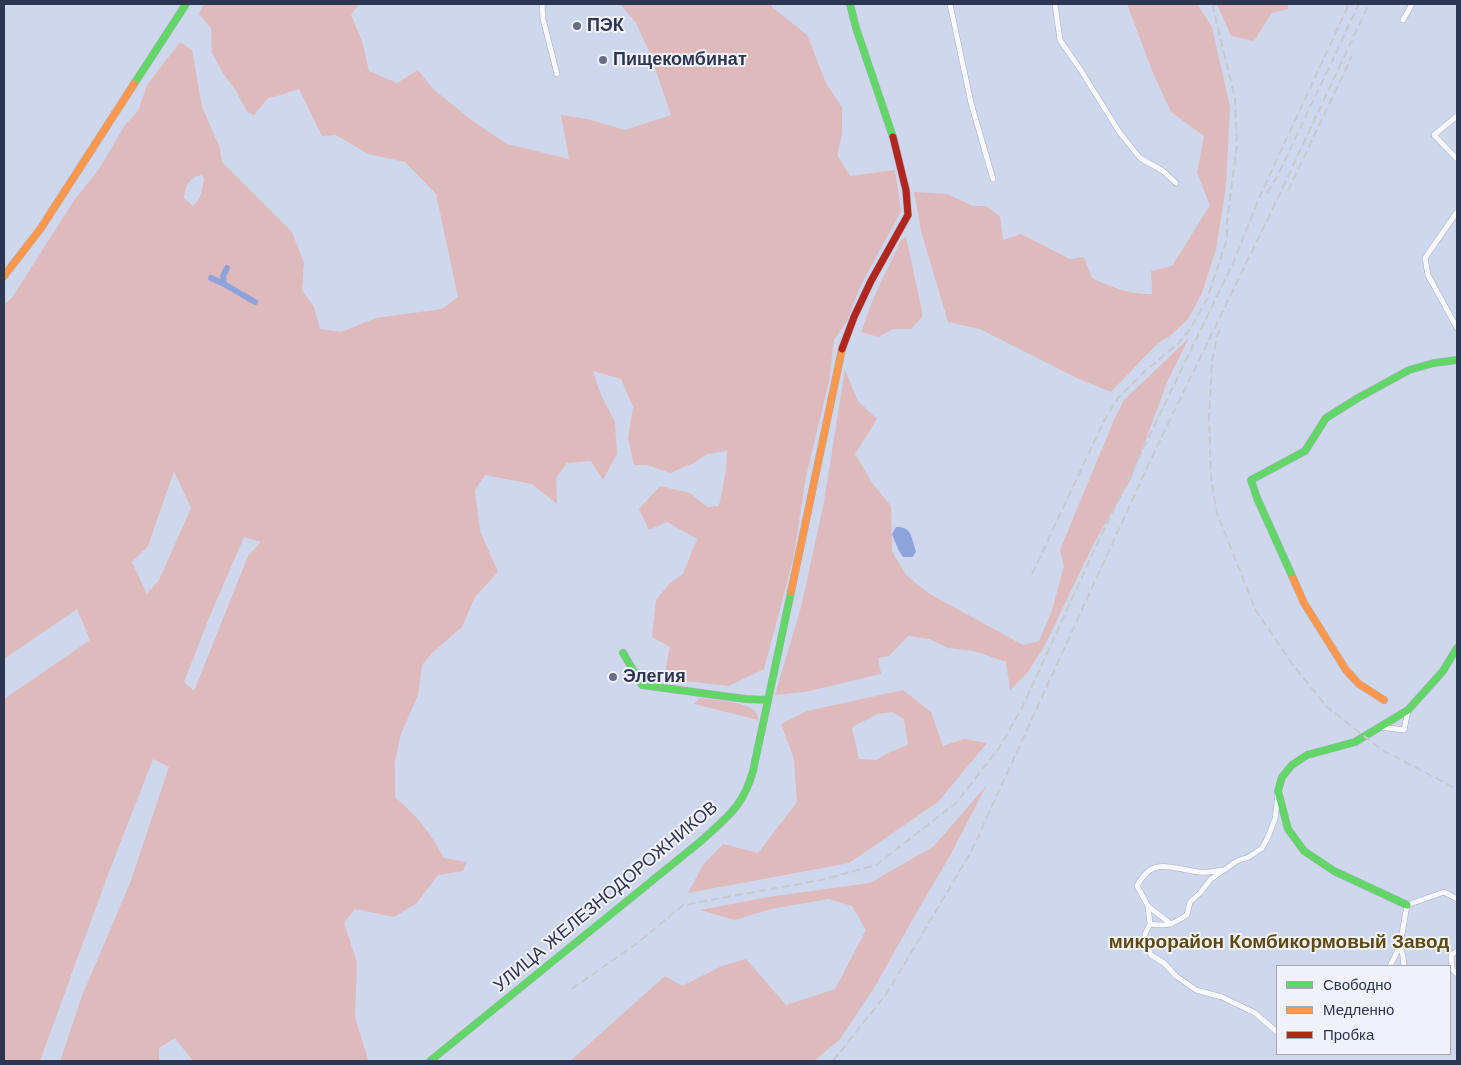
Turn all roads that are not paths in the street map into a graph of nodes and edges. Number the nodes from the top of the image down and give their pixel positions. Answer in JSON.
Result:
{"nodes":[{"id":1,"x":186,"y":4,"type":"edge"},
{"id":2,"x":542,"y":4,"type":"edge"},
{"id":3,"x":850,"y":4,"type":"edge"},
{"id":4,"x":950,"y":4,"type":"edge"},
{"id":5,"x":1055,"y":4,"type":"edge"},
{"id":6,"x":1412,"y":4,"type":"edge"},
{"id":7,"x":1403,"y":20,"type":"dead end"},
{"id":8,"x":557,"y":74,"type":"dead end"},
{"id":9,"x":1457,"y":116,"type":"edge"},
{"id":10,"x":1457,"y":159,"type":"edge"},
{"id":11,"x":993,"y":179,"type":"dead end"},
{"id":12,"x":1176,"y":182,"type":"dead end"},
{"id":13,"x":1457,"y":212,"type":"edge"},
{"id":14,"x":4,"y":276,"type":"edge"},
{"id":15,"x":1457,"y":328,"type":"edge"},
{"id":16,"x":1457,"y":360,"type":"edge"},
{"id":17,"x":1457,"y":648,"type":"edge"},
{"id":18,"x":623,"y":653,"type":"dead end"},
{"id":19,"x":768,"y":700,"type":"junction"},
{"id":20,"x":1384,"y":700,"type":"dead end"},
{"id":21,"x":1408,"y":710,"type":"junction"},
{"id":22,"x":1379,"y":727,"type":"junction"},
{"id":23,"x":1278,"y":791,"type":"junction"},
{"id":24,"x":1225,"y":870,"type":"junction"},
{"id":25,"x":1457,"y":898,"type":"edge"},
{"id":26,"x":1148,"y":906,"type":"junction"},
{"id":27,"x":1407,"y":906,"type":"junction"},
{"id":28,"x":1150,"y":924,"type":"junction"},
{"id":29,"x":1172,"y":924,"type":"junction"},
{"id":30,"x":1400,"y":946,"type":"junction"},
{"id":31,"x":1457,"y":951,"type":"edge"},
{"id":32,"x":1390,"y":965,"type":"edge"},
{"id":33,"x":1404,"y":965,"type":"edge"},
{"id":34,"x":1457,"y":974,"type":"edge"},
{"id":35,"x":1276,"y":1031,"type":"edge"},
{"id":36,"x":430,"y":1061,"type":"edge"}],
"edges":[{"from":1,"to":14,"type":"street"},
{"from":2,"to":8,"type":"street"},
{"from":3,"to":19,"type":"street","name":"УЛИЦА ЖЕЛЕЗНОДОРОЖНИКОВ"},
{"from":4,"to":11,"type":"street"},
{"from":5,"to":12,"type":"street"},
{"from":6,"to":7,"type":"street"},
{"from":9,"to":10,"type":"street"},
{"from":13,"to":15,"type":"street"},
{"from":16,"to":20,"type":"street"},
{"from":17,"to":21,"type":"street"},
{"from":18,"to":19,"type":"street"},
{"from":19,"to":36,"type":"street","name":"УЛИЦА ЖЕЛЕЗНОДОРОЖНИКОВ"},
{"from":21,"to":22,"type":"street"},
{"from":21,"to":22,"type":"street"},
{"from":22,"to":23,"type":"street"},
{"from":23,"to":24,"type":"street"},
{"from":23,"to":27,"type":"street"},
{"from":24,"to":26,"type":"street"},
{"from":24,"to":29,"type":"street"},
{"from":25,"to":27,"type":"street"},
{"from":26,"to":28,"type":"street"},
{"from":26,"to":29,"type":"street"},
{"from":27,"to":30,"type":"street"},
{"from":28,"to":29,"type":"street"},
{"from":28,"to":35,"type":"street"},
{"from":30,"to":32,"type":"street"},
{"from":30,"to":33,"type":"street"},
{"from":31,"to":34,"type":"street"}]}
